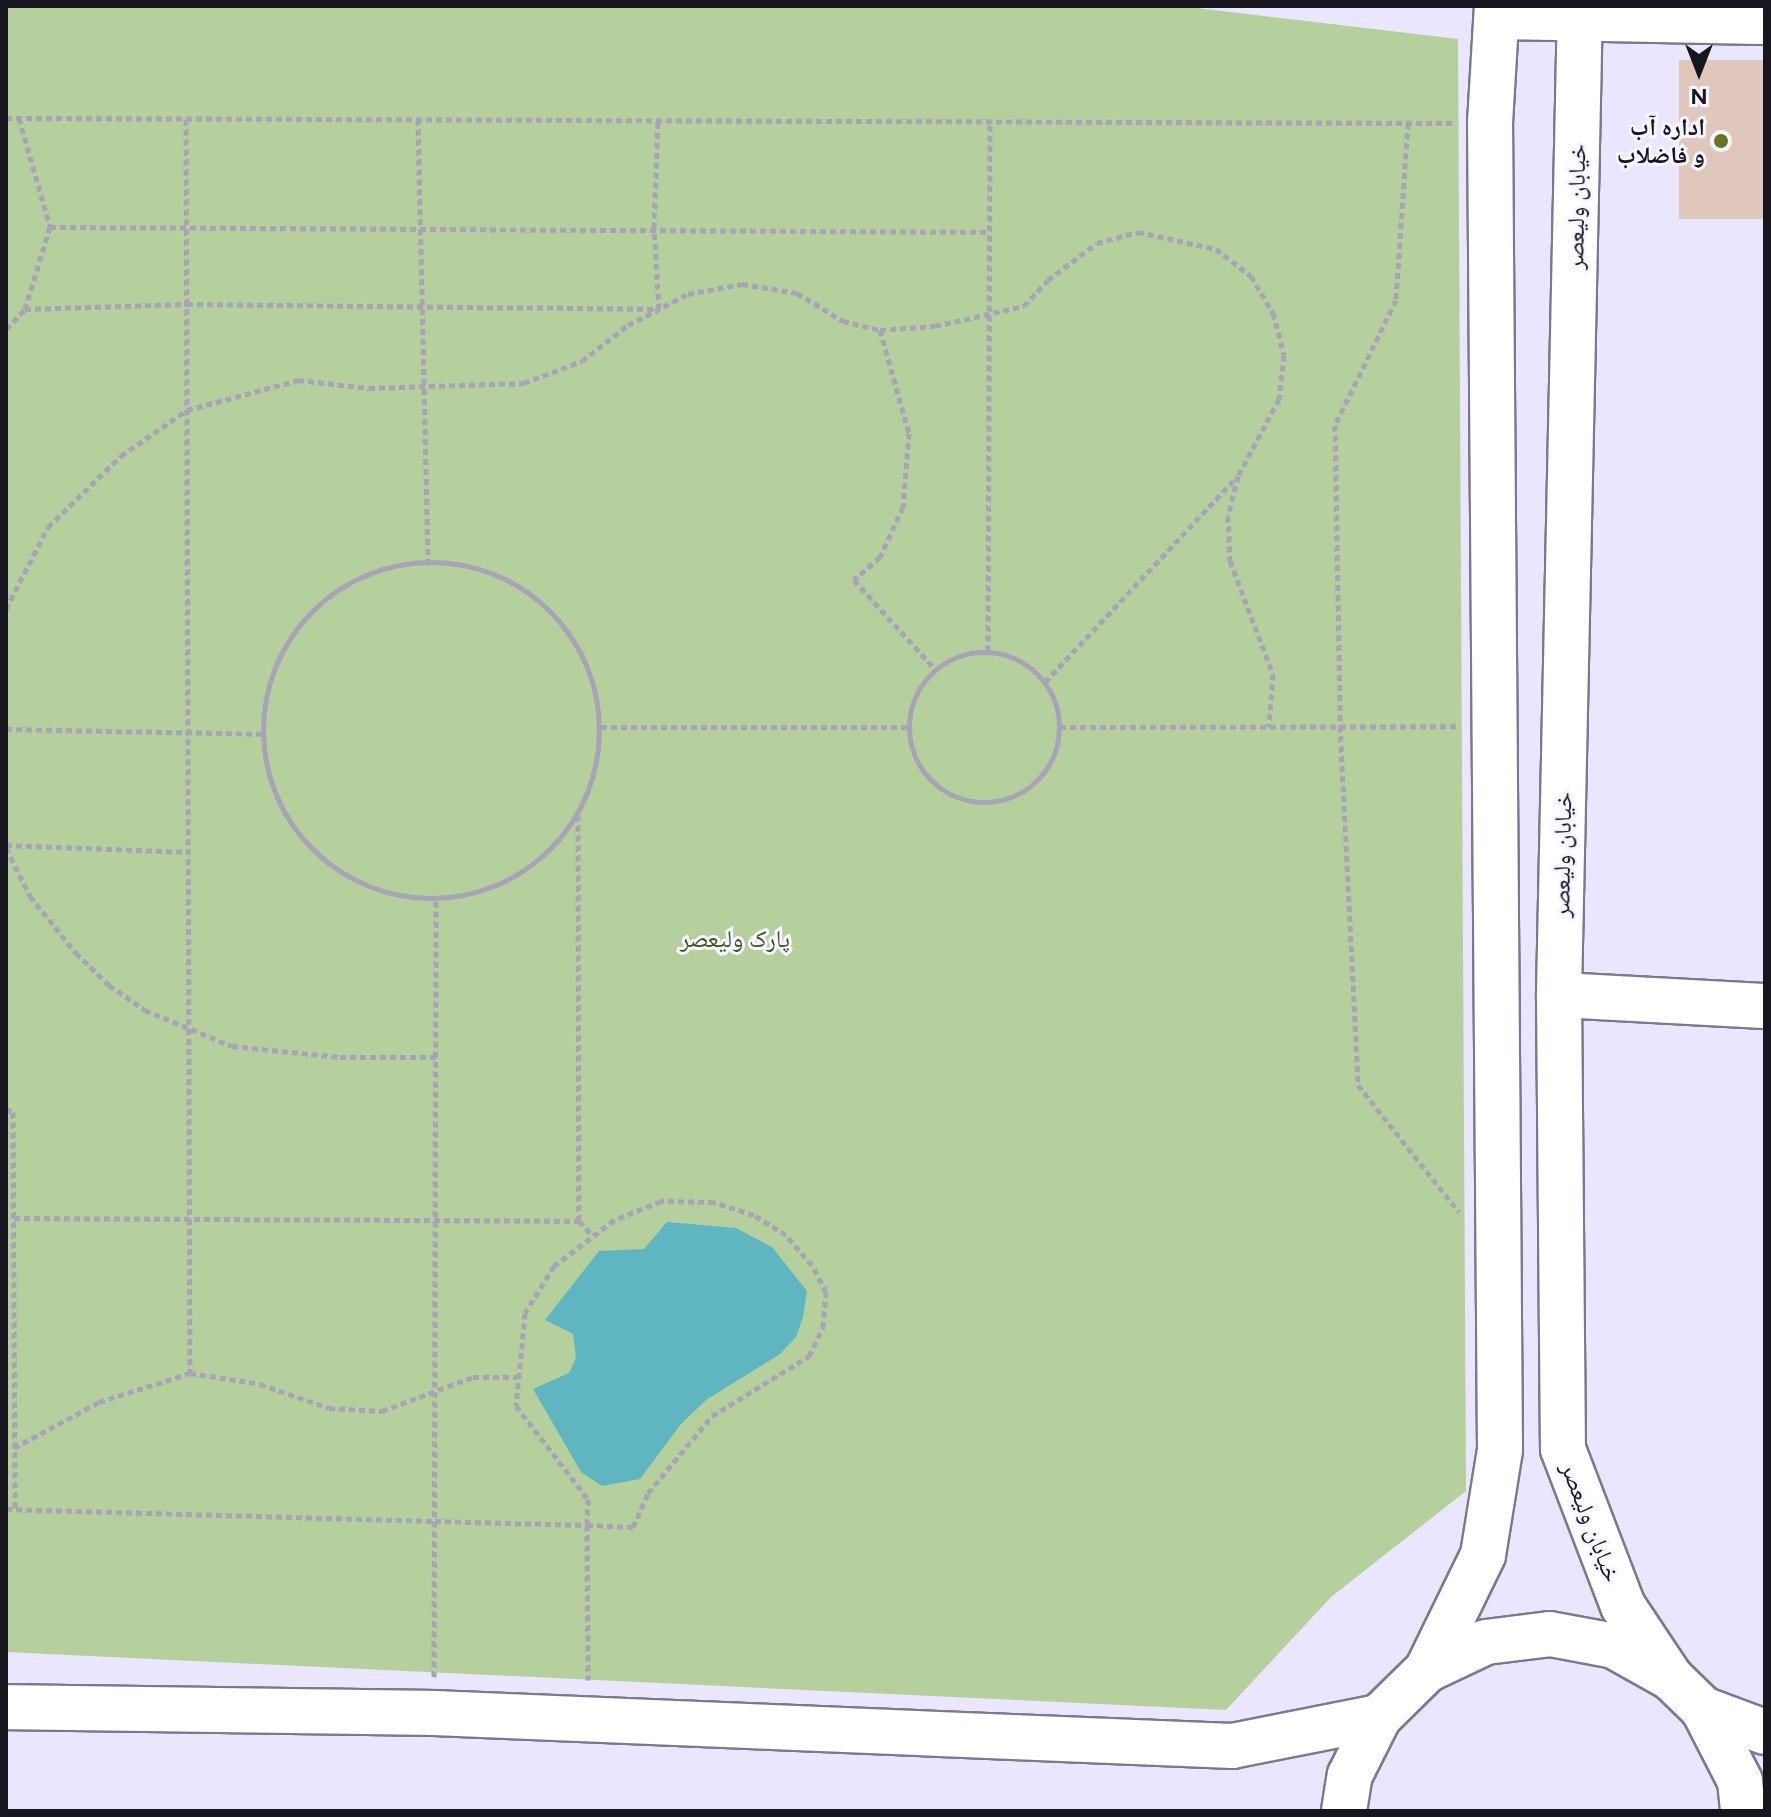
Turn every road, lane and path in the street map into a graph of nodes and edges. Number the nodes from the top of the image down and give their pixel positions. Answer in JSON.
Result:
{"nodes":[{"id":1,"x":1497,"y":11,"type":"edge"},
{"id":2,"x":1580,"y":13,"type":"edge"},
{"id":3,"x":1697,"y":13,"type":"edge"},
{"id":4,"x":1765,"y":22,"type":"edge"},
{"id":5,"x":6,"y":118,"type":"edge"},
{"id":6,"x":19,"y":118,"type":"junction"},
{"id":7,"x":186,"y":119,"type":"junction"},
{"id":8,"x":418,"y":119,"type":"junction"},
{"id":9,"x":658,"y":119,"type":"junction"},
{"id":10,"x":990,"y":120,"type":"junction"},
{"id":11,"x":1408,"y":123,"type":"junction"},
{"id":12,"x":1490,"y":123,"type":"junction"},
{"id":13,"x":50,"y":227,"type":"junction"},
{"id":14,"x":654,"y":228,"type":"junction"},
{"id":15,"x":187,"y":229,"type":"junction"},
{"id":16,"x":418,"y":229,"type":"junction"},
{"id":17,"x":989,"y":232,"type":"junction"},
{"id":18,"x":187,"y":304,"type":"junction"},
{"id":19,"x":421,"y":306,"type":"junction"},
{"id":20,"x":25,"y":309,"type":"junction"},
{"id":21,"x":659,"y":309,"type":"junction"},
{"id":22,"x":989,"y":313,"type":"junction"},
{"id":23,"x":6,"y":329,"type":"edge"},
{"id":24,"x":880,"y":330,"type":"junction"},
{"id":25,"x":424,"y":388,"type":"junction"},
{"id":26,"x":187,"y":410,"type":"junction"},
{"id":27,"x":1238,"y":476,"type":"junction"},
{"id":28,"x":428,"y":561,"type":"junction"},
{"id":29,"x":6,"y":609,"type":"edge"},
{"id":30,"x":988,"y":651,"type":"junction"},
{"id":31,"x":935,"y":669,"type":"junction"},
{"id":32,"x":1045,"y":682,"type":"junction"},
{"id":33,"x":1340,"y":726,"type":"junction"},
{"id":34,"x":1495,"y":726,"type":"junction"},
{"id":35,"x":601,"y":727,"type":"junction"},
{"id":36,"x":909,"y":727,"type":"junction"},
{"id":37,"x":1060,"y":727,"type":"junction"},
{"id":38,"x":1269,"y":727,"type":"junction"},
{"id":39,"x":6,"y":729,"type":"edge"},
{"id":40,"x":188,"y":733,"type":"junction"},
{"id":41,"x":262,"y":734,"type":"junction"},
{"id":42,"x":578,"y":814,"type":"junction"},
{"id":43,"x":6,"y":847,"type":"edge"},
{"id":44,"x":188,"y":852,"type":"junction"},
{"id":45,"x":436,"y":898,"type":"junction"},
{"id":46,"x":1559,"y":995,"type":"junction"},
{"id":47,"x":1765,"y":1006,"type":"edge"},
{"id":48,"x":189,"y":1026,"type":"junction"},
{"id":49,"x":436,"y":1057,"type":"junction"},
{"id":50,"x":6,"y":1109,"type":"edge"},
{"id":51,"x":1461,"y":1216,"type":"dead end"},
{"id":52,"x":14,"y":1218,"type":"junction"},
{"id":53,"x":189,"y":1219,"type":"junction"},
{"id":54,"x":435,"y":1220,"type":"junction"},
{"id":55,"x":579,"y":1221,"type":"junction"},
{"id":56,"x":591,"y":1234,"type":"junction"},
{"id":57,"x":190,"y":1373,"type":"junction"},
{"id":58,"x":517,"y":1377,"type":"junction"},
{"id":59,"x":435,"y":1390,"type":"junction"},
{"id":60,"x":14,"y":1448,"type":"junction"},
{"id":61,"x":6,"y":1509,"type":"edge"},
{"id":62,"x":15,"y":1509,"type":"junction"},
{"id":63,"x":435,"y":1521,"type":"junction"},
{"id":64,"x":587,"y":1525,"type":"junction"},
{"id":65,"x":1427,"y":1670,"type":"junction"},
{"id":66,"x":1671,"y":1678,"type":"junction"},
{"id":67,"x":6,"y":1707,"type":"edge"},
{"id":68,"x":1703,"y":1709,"type":"junction"},
{"id":69,"x":434,"y":1713,"type":"junction"},
{"id":70,"x":1379,"y":1717,"type":"junction"},
{"id":71,"x":588,"y":1719,"type":"junction"},
{"id":72,"x":1765,"y":1732,"type":"edge"},
{"id":73,"x":1344,"y":1811,"type":"edge"},
{"id":74,"x":1743,"y":1811,"type":"edge"}],
"edges":[{"from":1,"to":2,"type":"main road"},
{"from":1,"to":12,"type":"main road"},
{"from":2,"to":3,"type":"main road"},
{"from":2,"to":46,"type":"main road","name":"خیابان ولیعصر"},
{"from":3,"to":4,"type":"main road"},
{"from":5,"to":6,"type":"path"},
{"from":6,"to":7,"type":"path"},
{"from":6,"to":13,"type":"path"},
{"from":7,"to":8,"type":"path"},
{"from":7,"to":15,"type":"path"},
{"from":8,"to":9,"type":"path"},
{"from":8,"to":16,"type":"path"},
{"from":9,"to":10,"type":"path"},
{"from":9,"to":14,"type":"path"},
{"from":10,"to":11,"type":"path"},
{"from":10,"to":17,"type":"path"},
{"from":11,"to":12,"type":"path"},
{"from":11,"to":33,"type":"path"},
{"from":12,"to":34,"type":"main road"},
{"from":13,"to":15,"type":"path"},
{"from":13,"to":20,"type":"path"},
{"from":14,"to":16,"type":"path"},
{"from":14,"to":17,"type":"path"},
{"from":14,"to":21,"type":"path"},
{"from":15,"to":16,"type":"path"},
{"from":15,"to":18,"type":"path"},
{"from":16,"to":19,"type":"path"},
{"from":17,"to":22,"type":"path"},
{"from":18,"to":19,"type":"path"},
{"from":18,"to":20,"type":"path"},
{"from":18,"to":26,"type":"path"},
{"from":19,"to":21,"type":"path"},
{"from":19,"to":25,"type":"path"},
{"from":20,"to":23,"type":"path"},
{"from":21,"to":24,"type":"path"},
{"from":21,"to":25,"type":"path"},
{"from":22,"to":24,"type":"path"},
{"from":22,"to":27,"type":"path"},
{"from":22,"to":30,"type":"path"},
{"from":24,"to":31,"type":"path"},
{"from":25,"to":26,"type":"path"},
{"from":25,"to":28,"type":"path"},
{"from":26,"to":29,"type":"path"},
{"from":26,"to":40,"type":"path"},
{"from":27,"to":32,"type":"path"},
{"from":27,"to":38,"type":"path"},
{"from":28,"to":35,"type":"path"},
{"from":28,"to":41,"type":"path"},
{"from":30,"to":31,"type":"path"},
{"from":30,"to":32,"type":"path"},
{"from":31,"to":36,"type":"path"},
{"from":32,"to":37,"type":"path"},
{"from":33,"to":34,"type":"path"},
{"from":33,"to":38,"type":"path"},
{"from":33,"to":51,"type":"path"},
{"from":34,"to":65,"type":"main road"},
{"from":35,"to":36,"type":"path"},
{"from":35,"to":42,"type":"path"},
{"from":36,"to":37,"type":"path"},
{"from":37,"to":38,"type":"path"},
{"from":39,"to":40,"type":"path"},
{"from":40,"to":41,"type":"path"},
{"from":40,"to":44,"type":"path"},
{"from":41,"to":45,"type":"path"},
{"from":42,"to":45,"type":"path"},
{"from":42,"to":55,"type":"path"},
{"from":43,"to":44,"type":"path"},
{"from":43,"to":48,"type":"path"},
{"from":44,"to":48,"type":"path"},
{"from":45,"to":49,"type":"path"},
{"from":46,"to":47,"type":"main road"},
{"from":46,"to":66,"type":"main road","name":"خیابان ولیعصر"},
{"from":48,"to":49,"type":"path"},
{"from":48,"to":53,"type":"path"},
{"from":49,"to":54,"type":"path"},
{"from":50,"to":52,"type":"path"},
{"from":52,"to":53,"type":"path"},
{"from":52,"to":60,"type":"path"},
{"from":53,"to":54,"type":"path"},
{"from":53,"to":57,"type":"path"},
{"from":54,"to":55,"type":"path"},
{"from":54,"to":59,"type":"path"},
{"from":55,"to":56,"type":"path"},
{"from":56,"to":58,"type":"path"},
{"from":56,"to":64,"type":"path"},
{"from":57,"to":59,"type":"path"},
{"from":57,"to":60,"type":"path"},
{"from":58,"to":59,"type":"path"},
{"from":58,"to":64,"type":"path"},
{"from":59,"to":63,"type":"path"},
{"from":60,"to":62,"type":"path"},
{"from":61,"to":62,"type":"path"},
{"from":62,"to":63,"type":"path"},
{"from":63,"to":64,"type":"path"},
{"from":63,"to":69,"type":"path"},
{"from":64,"to":71,"type":"path"},
{"from":65,"to":66,"type":"main road"},
{"from":65,"to":70,"type":"main road"},
{"from":66,"to":68,"type":"main road"},
{"from":67,"to":69,"type":"main road"},
{"from":68,"to":72,"type":"main road"},
{"from":68,"to":74,"type":"main road"},
{"from":69,"to":71,"type":"main road"},
{"from":70,"to":71,"type":"main road"},
{"from":70,"to":73,"type":"main road"}]}
